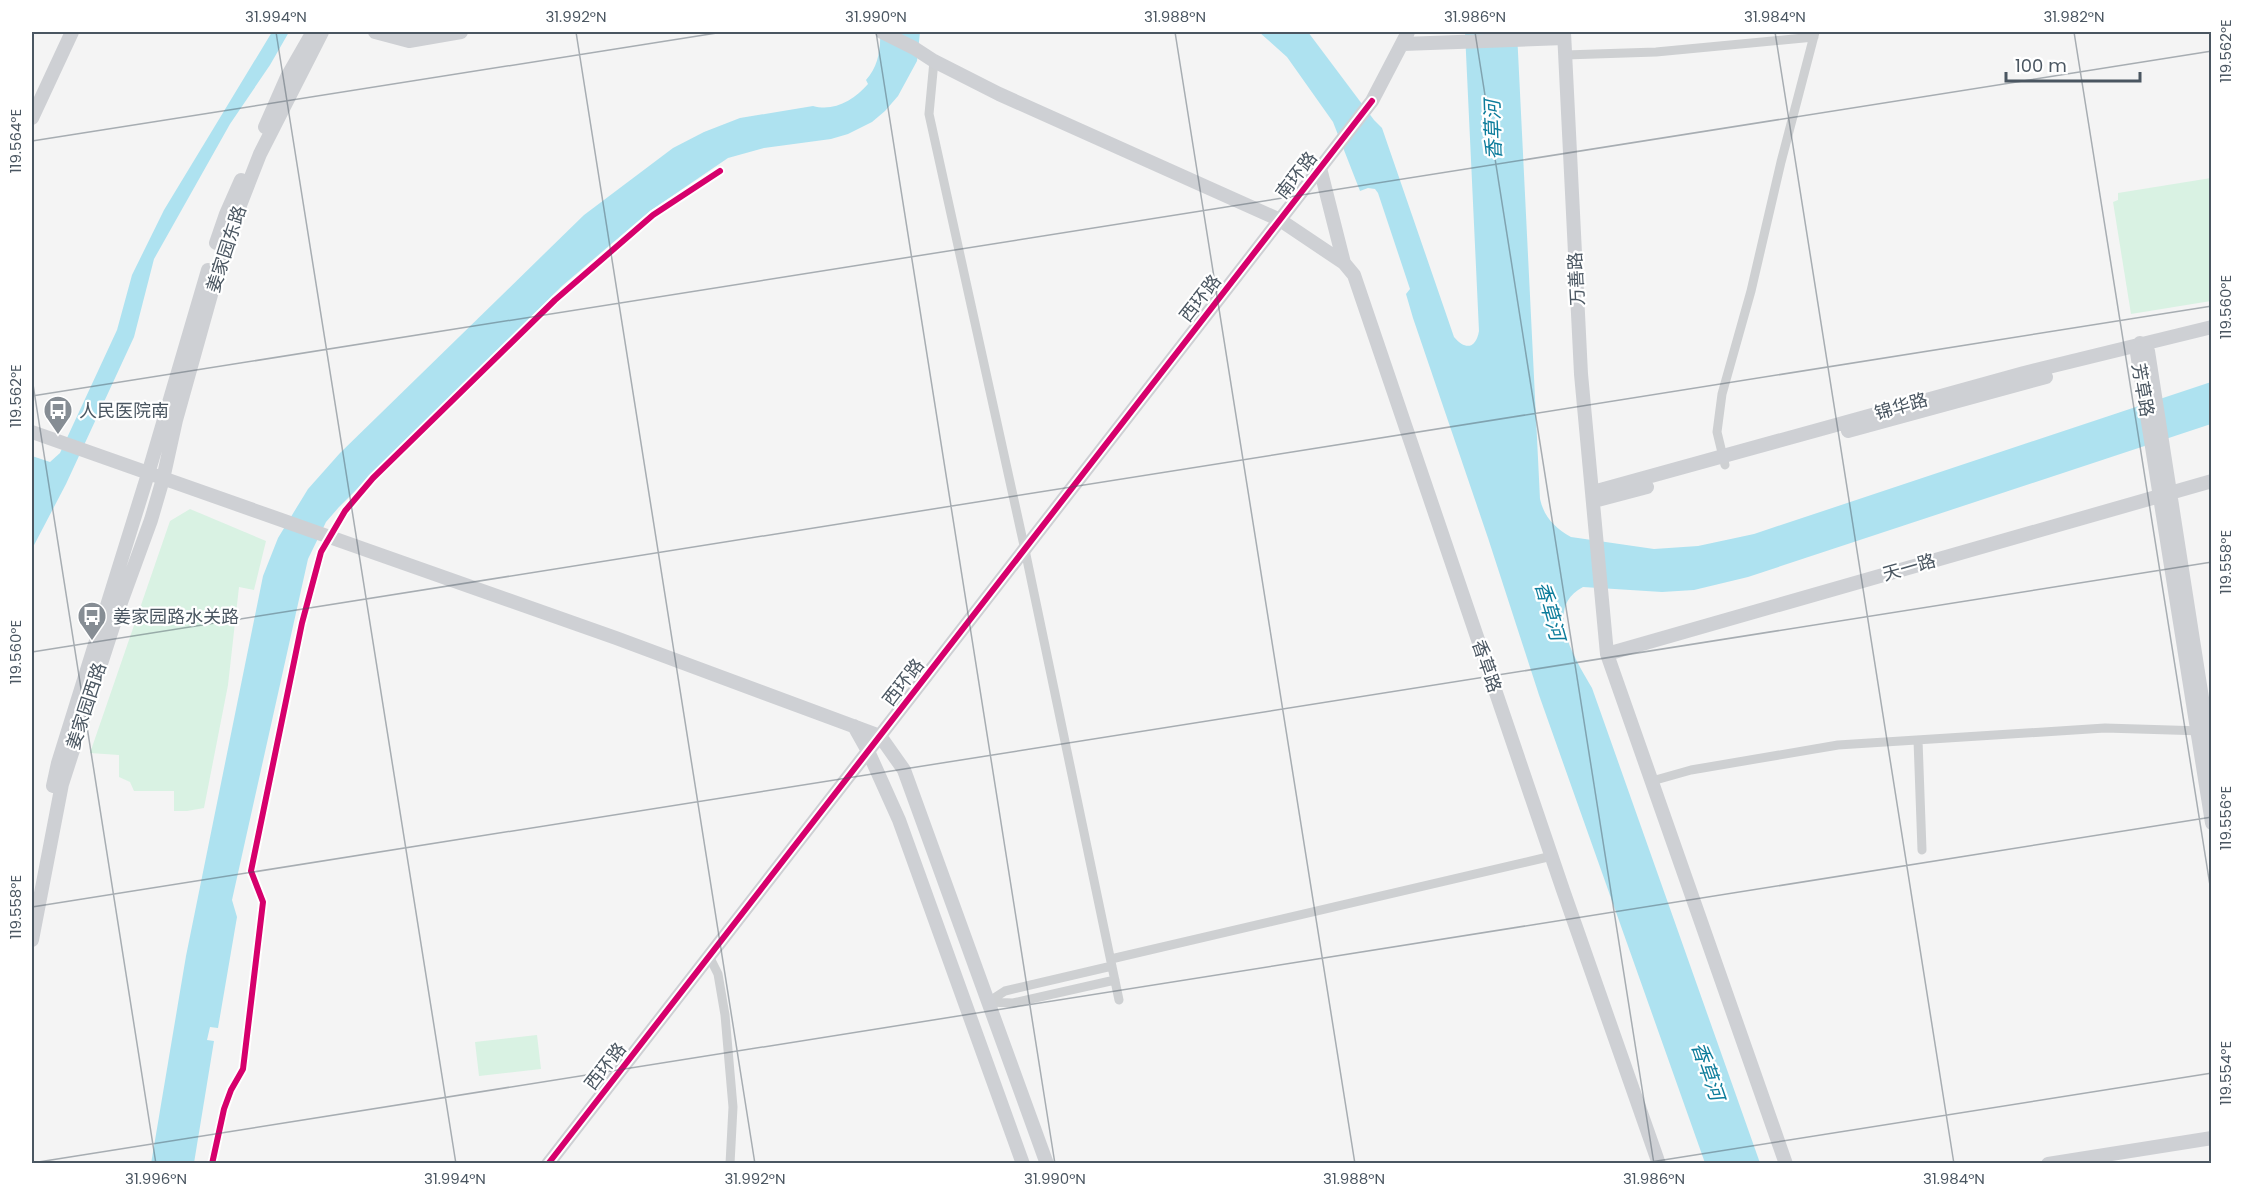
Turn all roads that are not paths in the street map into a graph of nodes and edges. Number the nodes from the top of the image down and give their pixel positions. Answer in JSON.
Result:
{"nodes":[{"id":1,"x":72,"y":32,"type":"edge"},
{"id":2,"x":313,"y":32,"type":"edge"},
{"id":3,"x":322,"y":32,"type":"edge"},
{"id":4,"x":375,"y":32,"type":"edge"},
{"id":5,"x":461,"y":32,"type":"edge"},
{"id":6,"x":882,"y":32,"type":"edge"},
{"id":7,"x":1815,"y":34,"type":"edge"},
{"id":8,"x":1564,"y":35,"type":"edge"},
{"id":9,"x":1405,"y":38,"type":"edge"},
{"id":10,"x":1565,"y":55,"type":"junction"},
{"id":11,"x":934,"y":62,"type":"junction"},
{"id":12,"x":32,"y":118,"type":"edge"},
{"id":13,"x":1320,"y":168,"type":"junction"},
{"id":14,"x":720,"y":171,"type":"dead end"},
{"id":15,"x":1280,"y":220,"type":"junction"},
{"id":16,"x":1344,"y":263,"type":"junction"},
{"id":17,"x":2211,"y":327,"type":"edge"},
{"id":18,"x":2211,"y":336,"type":"edge"},
{"id":19,"x":2142,"y":349,"type":"junction"},
{"id":20,"x":32,"y":432,"type":"edge"},
{"id":21,"x":1724,"y":460,"type":"junction"},
{"id":22,"x":148,"y":474,"type":"junction"},
{"id":23,"x":163,"y":479,"type":"junction"},
{"id":24,"x":2211,"y":481,"type":"edge"},
{"id":25,"x":2165,"y":495,"type":"junction"},
{"id":26,"x":1594,"y":497,"type":"junction"},
{"id":27,"x":326,"y":535,"type":"junction"},
{"id":28,"x":1024,"y":549,"type":"junction"},
{"id":29,"x":1607,"y":654,"type":"junction"},
{"id":30,"x":854,"y":726,"type":"junction"},
{"id":31,"x":2205,"y":731,"type":"edge"},
{"id":32,"x":880,"y":736,"type":"junction"},
{"id":33,"x":1918,"y":740,"type":"junction"},
{"id":34,"x":868,"y":751,"type":"junction"},
{"id":35,"x":2211,"y":762,"type":"edge"},
{"id":36,"x":1652,"y":781,"type":"junction"},
{"id":37,"x":2211,"y":823,"type":"edge"},
{"id":38,"x":1922,"y":850,"type":"dead end"},
{"id":39,"x":1552,"y":856,"type":"junction"},
{"id":40,"x":32,"y":894,"type":"edge"},
{"id":41,"x":32,"y":940,"type":"edge"},
{"id":42,"x":709,"y":956,"type":"junction"},
{"id":43,"x":1111,"y":963,"type":"junction"},
{"id":44,"x":1115,"y":980,"type":"junction"},
{"id":45,"x":1119,"y":1000,"type":"dead end"},
{"id":46,"x":988,"y":1002,"type":"junction"},
{"id":47,"x":967,"y":1007,"type":"junction"},
{"id":48,"x":2211,"y":1138,"type":"edge"},
{"id":49,"x":212,"y":1164,"type":"edge"},
{"id":50,"x":548,"y":1164,"type":"edge"},
{"id":51,"x":730,"y":1164,"type":"edge"},
{"id":52,"x":1023,"y":1164,"type":"edge"},
{"id":53,"x":1047,"y":1164,"type":"edge"},
{"id":54,"x":1659,"y":1164,"type":"edge"},
{"id":55,"x":1786,"y":1164,"type":"edge"},
{"id":56,"x":2048,"y":1164,"type":"edge"}],
"edges":[{"from":1,"to":12,"type":"street"},
{"from":2,"to":22,"type":"street","name":"姜家园东路"},
{"from":3,"to":23,"type":"street","name":"姜家园东路"},
{"from":4,"to":5,"type":"street"},
{"from":6,"to":11,"type":"street"},
{"from":7,"to":10,"type":"street"},
{"from":7,"to":21,"type":"street"},
{"from":8,"to":9,"type":"street"},
{"from":8,"to":10,"type":"street","name":"万善路"},
{"from":9,"to":13,"type":"street","name":"南环路"},
{"from":10,"to":26,"type":"street","name":"万善路"},
{"from":11,"to":15,"type":"street"},
{"from":11,"to":28,"type":"street"},
{"from":13,"to":15,"type":"street","name":"南环路"},
{"from":13,"to":16,"type":"street","name":"香草路"},
{"from":14,"to":27,"type":"street"},
{"from":15,"to":16,"type":"street"},
{"from":15,"to":28,"type":"street","name":"西环路"},
{"from":16,"to":39,"type":"street","name":"香草路"},
{"from":17,"to":19,"type":"street","name":"锦华路"},
{"from":18,"to":19,"type":"street","name":"锦华路"},
{"from":19,"to":21,"type":"street","name":"锦华路"},
{"from":19,"to":25,"type":"street","name":"芳草路"},
{"from":20,"to":22,"type":"street"},
{"from":21,"to":26,"type":"street","name":"锦华路"},
{"from":22,"to":23,"type":"street"},
{"from":22,"to":40,"type":"street","name":"姜家园西路"},
{"from":23,"to":27,"type":"street"},
{"from":23,"to":41,"type":"street","name":"姜家园西路"},
{"from":24,"to":25,"type":"street","name":"天一路"},
{"from":25,"to":29,"type":"street","name":"天一路"},
{"from":25,"to":31,"type":"street","name":"芳草路"},
{"from":26,"to":29,"type":"street","name":"万善路"},
{"from":27,"to":30,"type":"street"},
{"from":27,"to":49,"type":"street"},
{"from":28,"to":32,"type":"street","name":"西环路"},
{"from":28,"to":43,"type":"street"},
{"from":29,"to":36,"type":"street","name":"万善路"},
{"from":30,"to":32,"type":"street"},
{"from":30,"to":34,"type":"street"},
{"from":31,"to":33,"type":"street"},
{"from":31,"to":35,"type":"street","name":"芳草路"},
{"from":31,"to":37,"type":"street","name":"芳草路"},
{"from":32,"to":34,"type":"street","name":"西环路"},
{"from":32,"to":46,"type":"street"},
{"from":33,"to":36,"type":"street"},
{"from":33,"to":38,"type":"street"},
{"from":34,"to":42,"type":"street","name":"西环路"},
{"from":34,"to":47,"type":"street"},
{"from":36,"to":55,"type":"street","name":"万善路"},
{"from":39,"to":43,"type":"street"},
{"from":39,"to":54,"type":"street","name":"香草路"},
{"from":42,"to":50,"type":"street","name":"西环路"},
{"from":42,"to":51,"type":"street"},
{"from":43,"to":44,"type":"street"},
{"from":43,"to":46,"type":"street"},
{"from":44,"to":45,"type":"street"},
{"from":44,"to":46,"type":"street"},
{"from":46,"to":47,"type":"street"},
{"from":46,"to":53,"type":"street"},
{"from":47,"to":52,"type":"street"},
{"from":48,"to":56,"type":"street"}]}
